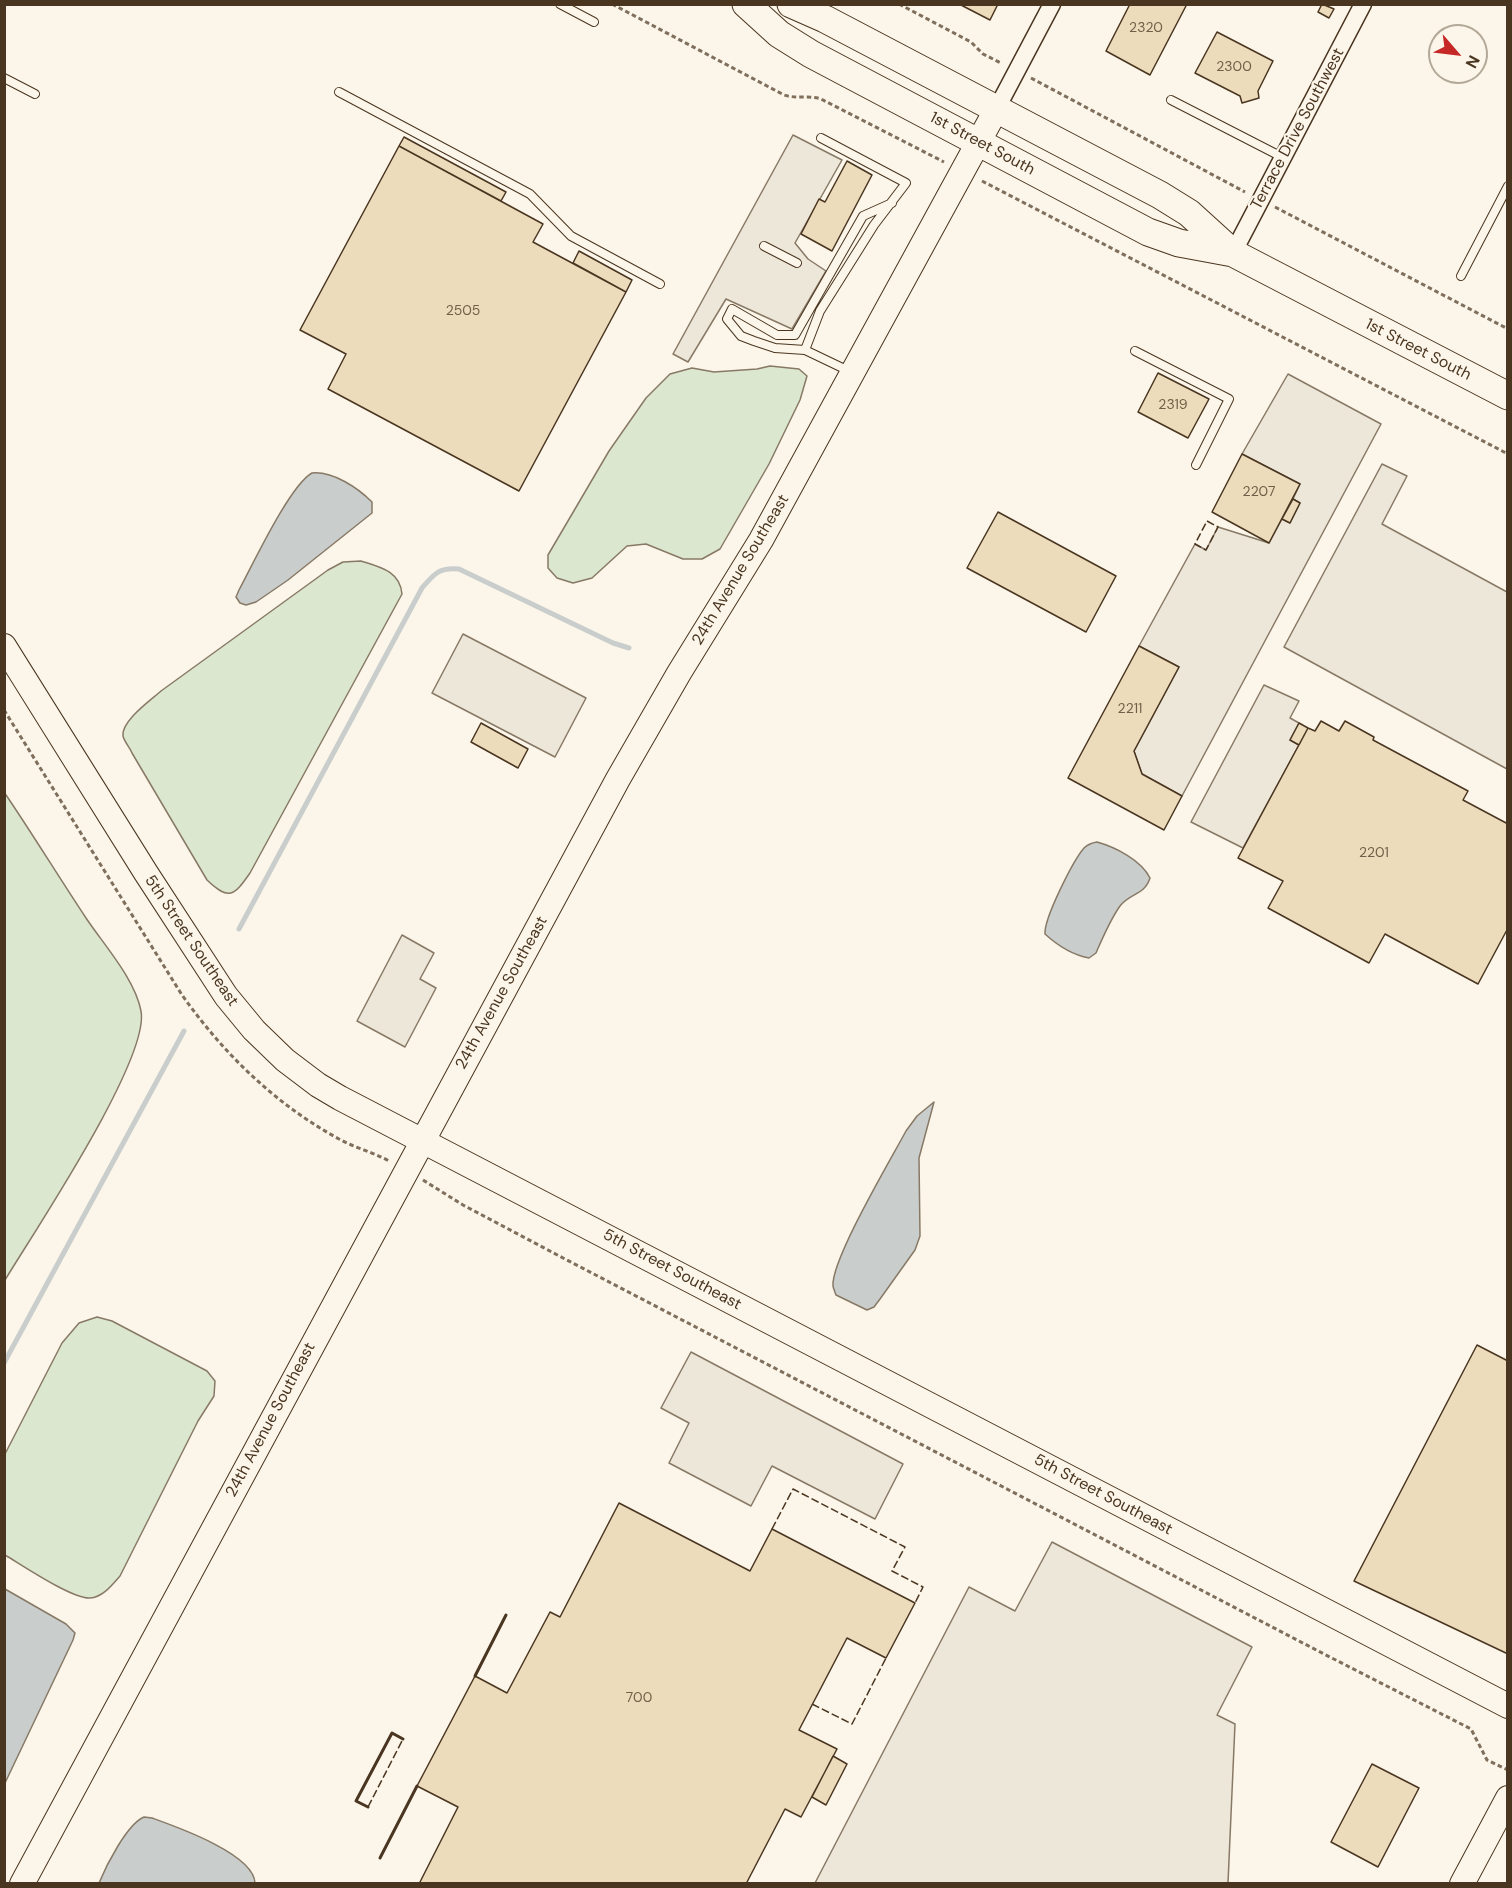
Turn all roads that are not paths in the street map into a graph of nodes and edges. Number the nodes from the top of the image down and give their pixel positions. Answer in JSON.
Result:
{"nodes":[{"id":1,"x":560,"y":4,"type":"edge"},
{"id":2,"x":746,"y":4,"type":"edge"},
{"id":3,"x":791,"y":4,"type":"edge"},
{"id":4,"x":1052,"y":4,"type":"edge"},
{"id":5,"x":1362,"y":4,"type":"edge"},
{"id":6,"x":594,"y":22,"type":"dead end"},
{"id":7,"x":4,"y":78,"type":"edge"},
{"id":8,"x":339,"y":92,"type":"dead end"},
{"id":9,"x":35,"y":94,"type":"dead end"},
{"id":10,"x":1171,"y":100,"type":"dead end"},
{"id":11,"x":996,"y":110,"type":"junction"},
{"id":12,"x":821,"y":138,"type":"dead end"},
{"id":13,"x":980,"y":143,"type":"junction"},
{"id":14,"x":1282,"y":158,"type":"junction"},
{"id":15,"x":1508,"y":186,"type":"edge"},
{"id":16,"x":892,"y":203,"type":"junction"},
{"id":17,"x":764,"y":246,"type":"dead end"},
{"id":18,"x":1233,"y":254,"type":"junction"},
{"id":19,"x":797,"y":263,"type":"dead end"},
{"id":20,"x":1461,"y":276,"type":"dead end"},
{"id":21,"x":660,"y":284,"type":"dead end"},
{"id":22,"x":763,"y":327,"type":"junction"},
{"id":23,"x":754,"y":342,"type":"junction"},
{"id":24,"x":805,"y":350,"type":"junction"},
{"id":25,"x":1135,"y":351,"type":"dead end"},
{"id":26,"x":853,"y":373,"type":"junction"},
{"id":27,"x":1508,"y":396,"type":"edge"},
{"id":28,"x":1196,"y":465,"type":"dead end"},
{"id":29,"x":4,"y":646,"type":"edge"},
{"id":30,"x":422,"y":1141,"type":"junction"},
{"id":31,"x":1508,"y":1706,"type":"edge"},
{"id":32,"x":1508,"y":1798,"type":"edge"},
{"id":33,"x":22,"y":1884,"type":"edge"},
{"id":34,"x":1462,"y":1884,"type":"edge"}],
"edges":[{"from":1,"to":6,"type":"lane"},
{"from":2,"to":13,"type":"main road","name":"1st Street South"},
{"from":3,"to":11,"type":"main road","name":"1st Street South"},
{"from":4,"to":11,"type":"street"},
{"from":5,"to":14,"type":"street","name":"Terrace Drive Southwest"},
{"from":7,"to":9,"type":"lane"},
{"from":8,"to":21,"type":"lane"},
{"from":10,"to":14,"type":"lane"},
{"from":11,"to":13,"type":"street","name":"24th Avenue Southeast"},
{"from":11,"to":18,"type":"main road","name":"1st Street South"},
{"from":12,"to":16,"type":"lane"},
{"from":13,"to":18,"type":"main road","name":"1st Street South"},
{"from":13,"to":26,"type":"street","name":"24th Avenue Southeast"},
{"from":14,"to":18,"type":"street","name":"Terrace Drive Southwest"},
{"from":15,"to":20,"type":"lane"},
{"from":16,"to":22,"type":"lane"},
{"from":16,"to":24,"type":"lane"},
{"from":17,"to":19,"type":"lane"},
{"from":18,"to":27,"type":"main road","name":"1st Street South"},
{"from":22,"to":23,"type":"lane"},
{"from":22,"to":23,"type":"lane"},
{"from":23,"to":24,"type":"lane"},
{"from":24,"to":26,"type":"lane"},
{"from":25,"to":28,"type":"lane"},
{"from":26,"to":30,"type":"street","name":"24th Avenue Southeast"},
{"from":29,"to":30,"type":"street","name":"5th Street Southeast"},
{"from":30,"to":31,"type":"street","name":"5th Street Southeast"},
{"from":30,"to":33,"type":"street","name":"24th Avenue Southeast"},
{"from":32,"to":34,"type":"street"}]}
